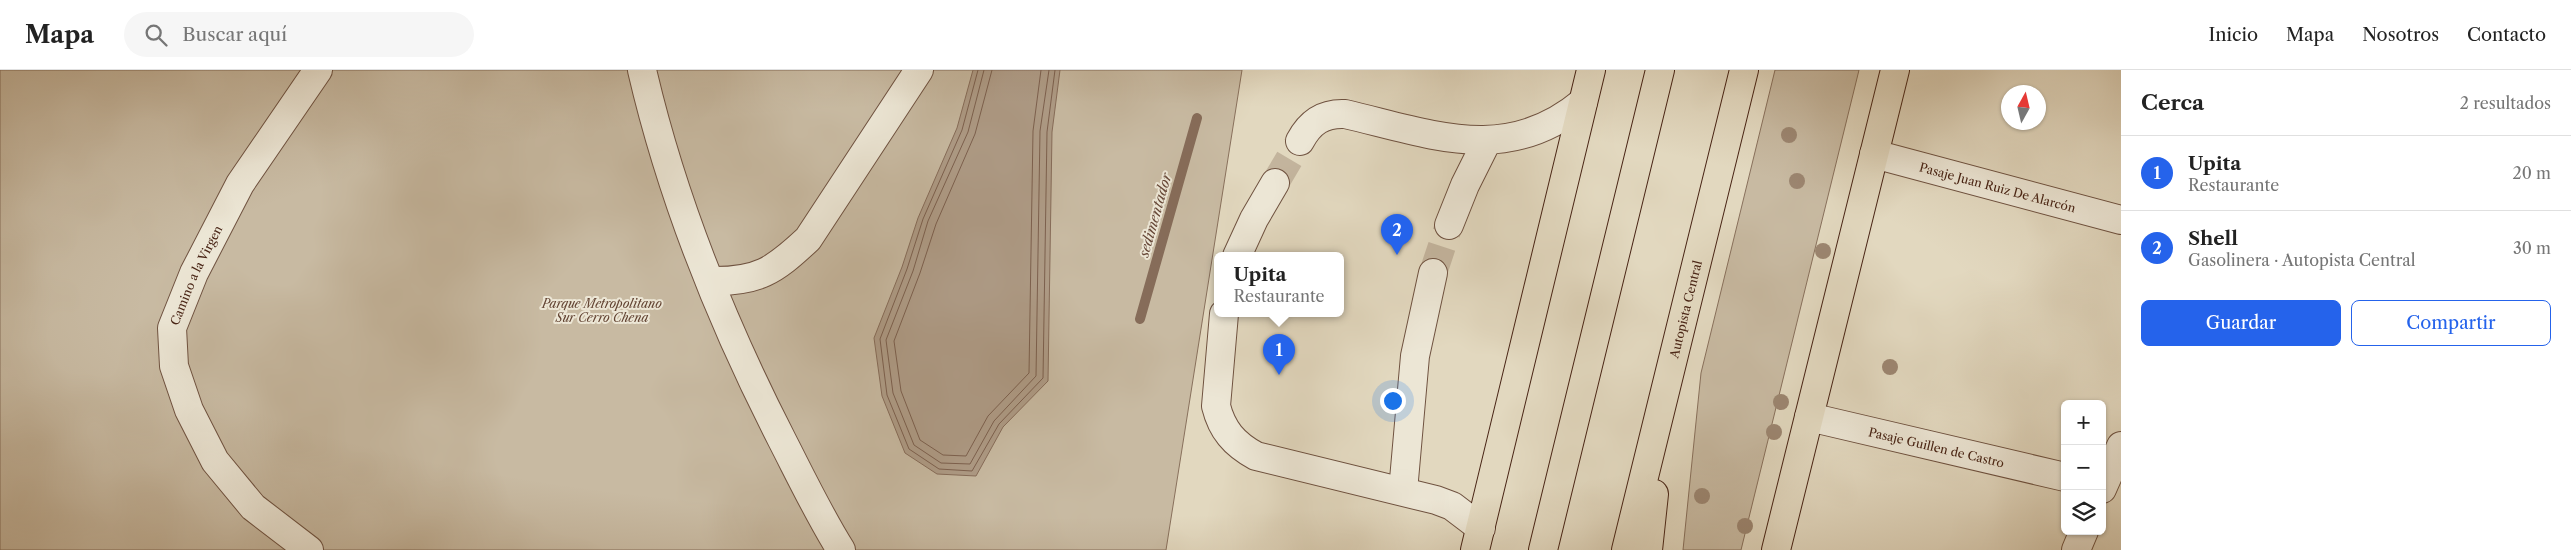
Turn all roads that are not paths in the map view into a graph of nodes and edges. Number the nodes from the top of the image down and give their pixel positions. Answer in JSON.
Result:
{"nodes":[{"id":1,"x":318,"y":70,"type":"edge"},
{"id":2,"x":642,"y":70,"type":"edge"},
{"id":3,"x":919,"y":70,"type":"edge"},
{"id":4,"x":1591,"y":70,"type":"edge"},
{"id":5,"x":1660,"y":70,"type":"edge"},
{"id":6,"x":1744,"y":70,"type":"edge"},
{"id":7,"x":1895,"y":70,"type":"edge"},
{"id":8,"x":1583,"y":102,"type":"junction"},
{"id":9,"x":1300,"y":141,"type":"tunnel mouth"},
{"id":10,"x":1487,"y":141,"type":"junction"},
{"id":11,"x":1874,"y":154,"type":"junction"},
{"id":12,"x":1275,"y":183,"type":"tunnel mouth"},
{"id":13,"x":2121,"y":220,"type":"edge"},
{"id":14,"x":1449,"y":225,"type":"tunnel mouth"},
{"id":15,"x":1239,"y":252,"type":"edge"},
{"id":16,"x":1433,"y":273,"type":"tunnel mouth"},
{"id":17,"x":710,"y":281,"type":"junction"},
{"id":18,"x":1224,"y":317,"type":"edge"},
{"id":19,"x":1667,"y":386,"type":"junction"},
{"id":20,"x":1809,"y":417,"type":"junction"},
{"id":21,"x":2121,"y":446,"type":"edge"},
{"id":22,"x":2061,"y":476,"type":"edge"},
{"id":23,"x":2106,"y":480,"type":"edge"},
{"id":24,"x":1403,"y":491,"type":"junction"},
{"id":25,"x":2082,"y":535,"type":"edge"},
{"id":26,"x":1478,"y":539,"type":"edge"},
{"id":27,"x":309,"y":550,"type":"edge"},
{"id":28,"x":841,"y":550,"type":"edge"},
{"id":29,"x":1543,"y":550,"type":"edge"},
{"id":30,"x":1626,"y":550,"type":"edge"},
{"id":31,"x":1648,"y":550,"type":"edge"},
{"id":32,"x":1776,"y":550,"type":"edge"},
{"id":33,"x":2076,"y":550,"type":"edge"}],
"edges":[{"from":1,"to":27,"type":"street","name":"Camino a la Virgen"},
{"from":2,"to":17,"type":"street"},
{"from":3,"to":17,"type":"street"},
{"from":4,"to":8,"type":"main road"},
{"from":5,"to":29,"type":"main road"},
{"from":6,"to":19,"type":"main road","name":"Autopista Central"},
{"from":7,"to":11,"type":"main road"},
{"from":8,"to":10,"type":"street"},
{"from":8,"to":26,"type":"main road"},
{"from":9,"to":10,"type":"street"},
{"from":10,"to":14,"type":"street"},
{"from":11,"to":13,"type":"street","name":"Pasaje Juan Ruiz De Alarcón"},
{"from":11,"to":20,"type":"main road"},
{"from":12,"to":15,"type":"street"},
{"from":16,"to":24,"type":"street"},
{"from":17,"to":28,"type":"street"},
{"from":18,"to":24,"type":"street"},
{"from":19,"to":30,"type":"main road","name":"Autopista Central"},
{"from":19,"to":31,"type":"main road"},
{"from":20,"to":22,"type":"street","name":"Pasaje Guillen de Castro"},
{"from":20,"to":32,"type":"main road"},
{"from":21,"to":23,"type":"street"},
{"from":24,"to":26,"type":"street"},
{"from":25,"to":33,"type":"street"}]}
